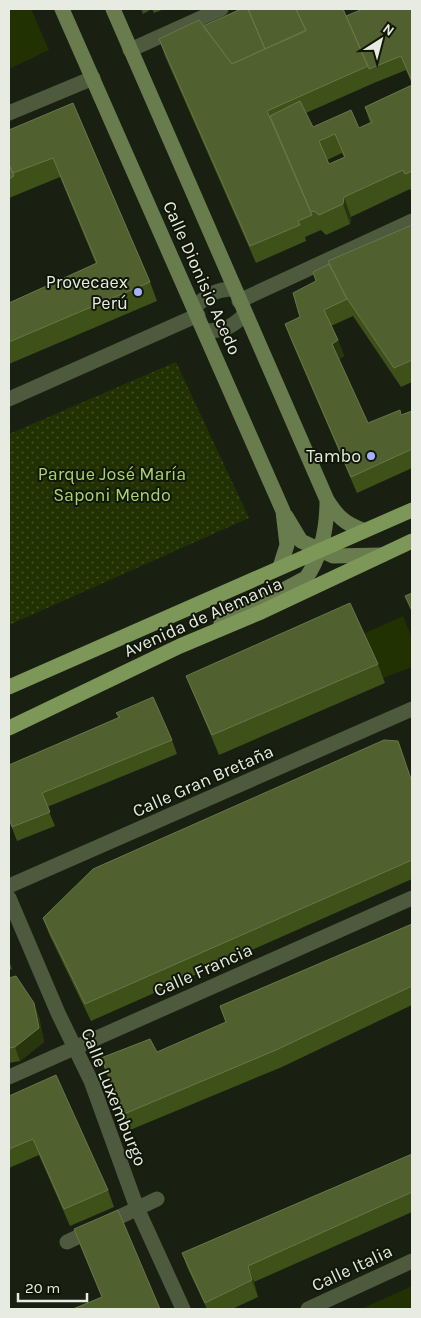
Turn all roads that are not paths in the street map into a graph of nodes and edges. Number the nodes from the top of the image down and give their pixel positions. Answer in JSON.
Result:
{"nodes":[{"id":1,"x":62,"y":9,"type":"edge"},
{"id":2,"x":112,"y":9,"type":"edge"},
{"id":3,"x":220,"y":9,"type":"edge"},
{"id":4,"x":130,"y":50,"type":"junction"},
{"id":5,"x":93,"y":78,"type":"junction"},
{"id":6,"x":9,"y":113,"type":"edge"},
{"id":7,"x":412,"y":221,"type":"edge"},
{"id":8,"x":239,"y":302,"type":"junction"},
{"id":9,"x":196,"y":311,"type":"junction"},
{"id":10,"x":205,"y":331,"type":"junction"},
{"id":11,"x":9,"y":399,"type":"edge"},
{"id":12,"x":327,"y":500,"type":"junction"},
{"id":13,"x":412,"y":510,"type":"edge"},
{"id":14,"x":283,"y":511,"type":"junction"},
{"id":15,"x":363,"y":530,"type":"junction"},
{"id":16,"x":412,"y":541,"type":"edge"},
{"id":17,"x":320,"y":550,"type":"junction"},
{"id":18,"x":382,"y":555,"type":"junction"},
{"id":19,"x":280,"y":567,"type":"junction"},
{"id":20,"x":180,"y":646,"type":"junction"},
{"id":21,"x":9,"y":687,"type":"edge"},
{"id":22,"x":412,"y":709,"type":"edge"},
{"id":23,"x":9,"y":728,"type":"edge"},
{"id":24,"x":9,"y":886,"type":"edge"},
{"id":25,"x":9,"y":898,"type":"edge"},
{"id":26,"x":412,"y":898,"type":"edge"},
{"id":27,"x":75,"y":1046,"type":"junction"},
{"id":28,"x":9,"y":1076,"type":"edge"},
{"id":29,"x":157,"y":1199,"type":"dead end"},
{"id":30,"x":137,"y":1208,"type":"junction"},
{"id":31,"x":68,"y":1242,"type":"dead end"},
{"id":32,"x":412,"y":1261,"type":"edge"},
{"id":33,"x":183,"y":1309,"type":"edge"},
{"id":34,"x":308,"y":1309,"type":"edge"}],
"edges":[{"from":1,"to":5,"type":"main road","name":"Calle Dionisio Acedo"},
{"from":2,"to":4,"type":"main road","name":"Calle Dionisio Acedo"},
{"from":3,"to":4,"type":"street"},
{"from":4,"to":8,"type":"main road","name":"Calle Dionisio Acedo"},
{"from":5,"to":6,"type":"street"},
{"from":5,"to":9,"type":"main road","name":"Calle Dionisio Acedo"},
{"from":7,"to":8,"type":"street"},
{"from":8,"to":9,"type":"street"},
{"from":8,"to":10,"type":"street"},
{"from":8,"to":12,"type":"main road","name":"Calle Dionisio Acedo"},
{"from":9,"to":10,"type":"main road","name":"Calle Dionisio Acedo"},
{"from":9,"to":11,"type":"street"},
{"from":10,"to":14,"type":"main road","name":"Calle Dionisio Acedo"},
{"from":12,"to":15,"type":"main road","name":"Calle Dionisio Acedo"},
{"from":12,"to":17,"type":"main road"},
{"from":13,"to":15,"type":"main road","name":"Avenida de Alemania"},
{"from":14,"to":17,"type":"main road"},
{"from":14,"to":19,"type":"main road","name":"Calle Dionisio Acedo"},
{"from":15,"to":17,"type":"main road","name":"Avenida de Alemania"},
{"from":16,"to":18,"type":"main road","name":"Avenida de Alemania"},
{"from":17,"to":18,"type":"main road"},
{"from":17,"to":19,"type":"main road","name":"Avenida de Alemania"},
{"from":17,"to":20,"type":"main road"},
{"from":18,"to":20,"type":"main road","name":"Avenida de Alemania"},
{"from":19,"to":21,"type":"main road","name":"Avenida de Alemania"},
{"from":20,"to":23,"type":"main road","name":"Avenida de Alemania"},
{"from":22,"to":24,"type":"street","name":"Calle Gran Bretaña"},
{"from":25,"to":27,"type":"street","name":"Calle Luxemburgo"},
{"from":26,"to":27,"type":"street","name":"Calle Francia"},
{"from":27,"to":28,"type":"street","name":"Calle Francia"},
{"from":27,"to":30,"type":"street","name":"Calle Luxemburgo"},
{"from":29,"to":30,"type":"street"},
{"from":30,"to":31,"type":"street"},
{"from":30,"to":33,"type":"street","name":"Calle Luxemburgo"},
{"from":32,"to":34,"type":"street","name":"Calle Italia"}]}
